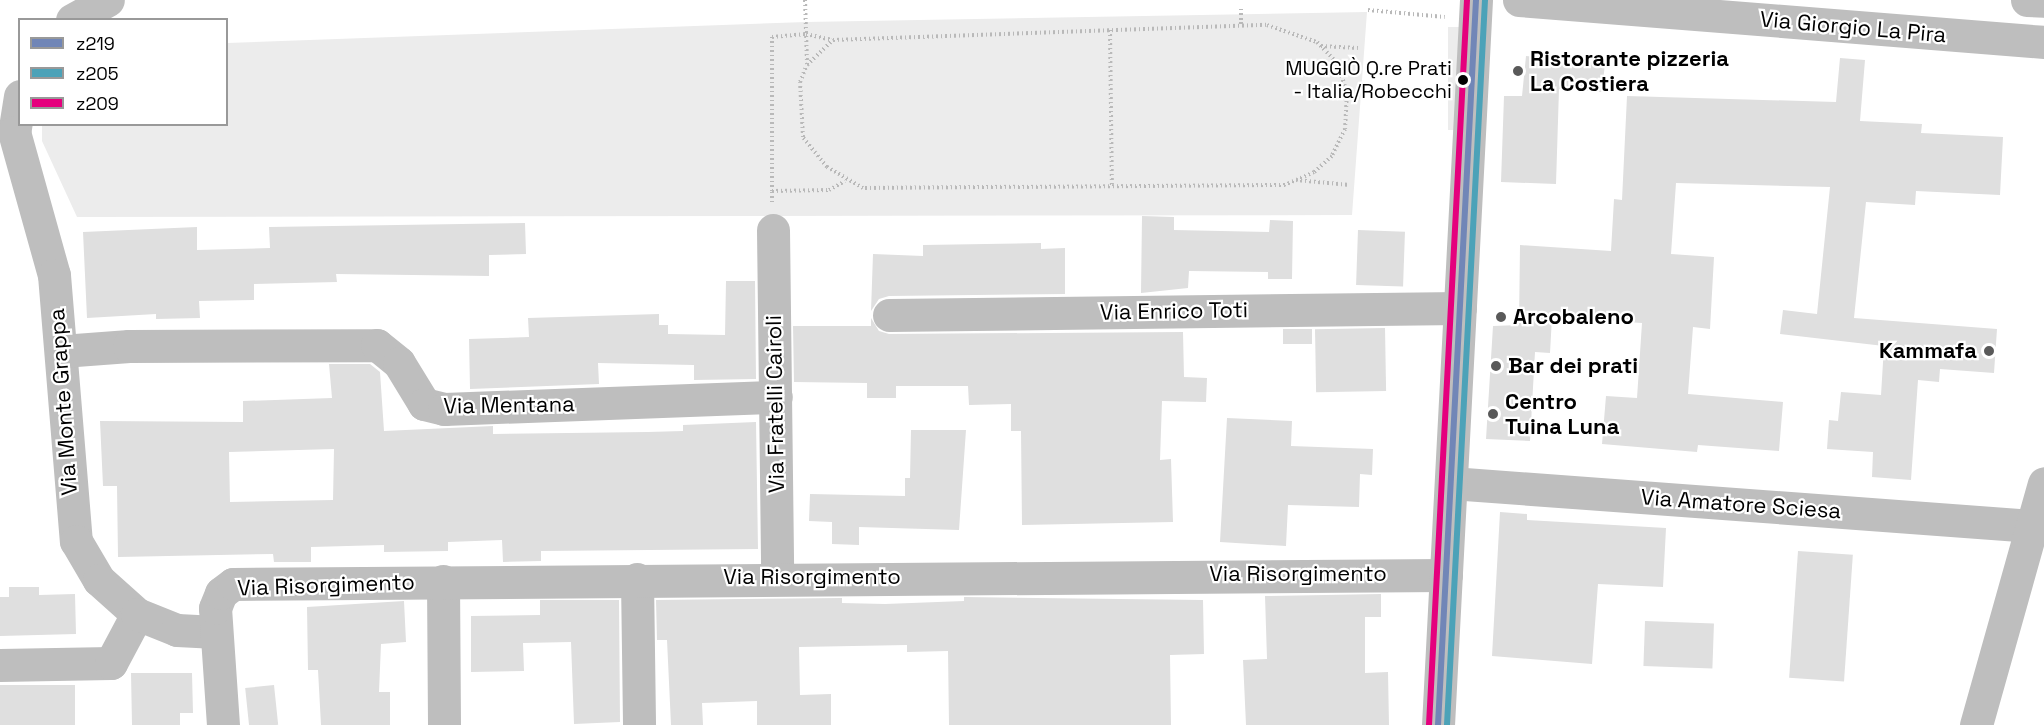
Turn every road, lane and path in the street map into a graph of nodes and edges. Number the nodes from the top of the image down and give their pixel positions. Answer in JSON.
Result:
{"nodes":[{"id":1,"x":52,"y":0,"type":"edge"},
{"id":2,"x":108,"y":0,"type":"edge"},
{"id":3,"x":805,"y":0,"type":"edge"},
{"id":4,"x":1476,"y":0,"type":"edge"},
{"id":5,"x":1519,"y":0,"type":"edge"},
{"id":6,"x":2027,"y":0,"type":"edge"},
{"id":7,"x":2044,"y":1,"type":"edge"},
{"id":8,"x":1666,"y":5,"type":"edge"},
{"id":9,"x":1701,"y":7,"type":"edge"},
{"id":10,"x":1241,"y":9,"type":"dead end"},
{"id":11,"x":1368,"y":10,"type":"dead end"},
{"id":12,"x":1444,"y":17,"type":"dead end"},
{"id":13,"x":54,"y":18,"type":"edge"},
{"id":14,"x":76,"y":18,"type":"edge"},
{"id":15,"x":1242,"y":26,"type":"junction"},
{"id":16,"x":1110,"y":30,"type":"junction"},
{"id":17,"x":806,"y":34,"type":"junction"},
{"id":18,"x":833,"y":40,"type":"junction"},
{"id":19,"x":2044,"y":42,"type":"edge"},
{"id":20,"x":1320,"y":46,"type":"junction"},
{"id":21,"x":1358,"y":48,"type":"dead end"},
{"id":22,"x":807,"y":65,"type":"junction"},
{"id":23,"x":18,"y":91,"type":"edge"},
{"id":24,"x":0,"y":101,"type":"edge"},
{"id":25,"x":18,"y":108,"type":"edge"},
{"id":26,"x":0,"y":137,"type":"edge"},
{"id":27,"x":21,"y":171,"type":"junction"},
{"id":28,"x":1295,"y":180,"type":"junction"},
{"id":29,"x":845,"y":181,"type":"junction"},
{"id":30,"x":1350,"y":185,"type":"dead end"},
{"id":31,"x":1112,"y":187,"type":"junction"},
{"id":32,"x":772,"y":191,"type":"junction"},
{"id":33,"x":773,"y":230,"type":"joint"},
{"id":34,"x":1460,"y":308,"type":"junction"},
{"id":35,"x":889,"y":315,"type":"dead end"},
{"id":36,"x":62,"y":351,"type":"junction"},
{"id":37,"x":776,"y":397,"type":"junction"},
{"id":38,"x":1450,"y":483,"type":"junction"},
{"id":39,"x":2044,"y":483,"type":"edge"},
{"id":40,"x":2032,"y":526,"type":"junction"},
{"id":41,"x":1446,"y":575,"type":"junction"},
{"id":42,"x":777,"y":577,"type":"junction"},
{"id":43,"x":637,"y":579,"type":"junction"},
{"id":44,"x":443,"y":581,"type":"junction"},
{"id":45,"x":130,"y":628,"type":"junction"},
{"id":46,"x":216,"y":632,"type":"junction"},
{"id":47,"x":0,"y":644,"type":"edge"},
{"id":48,"x":0,"y":665,"type":"edge"},
{"id":49,"x":223,"y":725,"type":"edge"},
{"id":50,"x":444,"y":725,"type":"edge"},
{"id":51,"x":639,"y":725,"type":"edge"},
{"id":52,"x":1438,"y":725,"type":"edge"},
{"id":53,"x":1976,"y":725,"type":"edge"}],
"edges":[{"from":1,"to":13,"type":"street"},
{"from":2,"to":14,"type":"street"},
{"from":3,"to":17,"type":"path"},
{"from":4,"to":34,"type":"street"},
{"from":5,"to":8,"type":"street","name":"Via Giorgio La Pira"},
{"from":6,"to":7,"type":"street"},
{"from":8,"to":9,"type":"street","name":"Via Giorgio La Pira"},
{"from":9,"to":19,"type":"street","name":"Via Giorgio La Pira"},
{"from":10,"to":15,"type":"path"},
{"from":11,"to":12,"type":"path"},
{"from":15,"to":16,"type":"path"},
{"from":15,"to":20,"type":"path"},
{"from":16,"to":18,"type":"path"},
{"from":16,"to":31,"type":"path"},
{"from":17,"to":18,"type":"path"},
{"from":17,"to":22,"type":"path"},
{"from":17,"to":32,"type":"path"},
{"from":18,"to":22,"type":"path"},
{"from":20,"to":21,"type":"path"},
{"from":20,"to":28,"type":"path"},
{"from":22,"to":29,"type":"path"},
{"from":23,"to":24,"type":"street"},
{"from":25,"to":27,"type":"street","name":"Via Monte Grappa"},
{"from":26,"to":27,"type":"street","name":"Via Monte Grappa"},
{"from":27,"to":36,"type":"street","name":"Via Monte Grappa"},
{"from":28,"to":30,"type":"path"},
{"from":28,"to":31,"type":"path"},
{"from":29,"to":31,"type":"path"},
{"from":29,"to":32,"type":"path"},
{"from":32,"to":33,"type":"path"},
{"from":33,"to":37,"type":"street","name":"Via Fratelli Cairoli"},
{"from":34,"to":35,"type":"street","name":"Via Enrico Toti"},
{"from":34,"to":38,"type":"street"},
{"from":36,"to":37,"type":"street","name":"Via Mentana"},
{"from":36,"to":45,"type":"street","name":"Via Monte Grappa"},
{"from":37,"to":42,"type":"street","name":"Via Fratelli Cairoli"},
{"from":38,"to":40,"type":"street","name":"Via Amatore Sciesa"},
{"from":38,"to":41,"type":"street"},
{"from":39,"to":40,"type":"street"},
{"from":40,"to":53,"type":"street"},
{"from":41,"to":42,"type":"street","name":"Via Risorgimento"},
{"from":41,"to":52,"type":"street"},
{"from":42,"to":43,"type":"street","name":"Via Risorgimento"},
{"from":43,"to":44,"type":"street","name":"Via Risorgimento"},
{"from":43,"to":51,"type":"street"},
{"from":44,"to":46,"type":"street","name":"Via Risorgimento"},
{"from":44,"to":50,"type":"street"},
{"from":45,"to":46,"type":"street"},
{"from":45,"to":47,"type":"street"},
{"from":45,"to":48,"type":"street"},
{"from":46,"to":49,"type":"street"}]}
